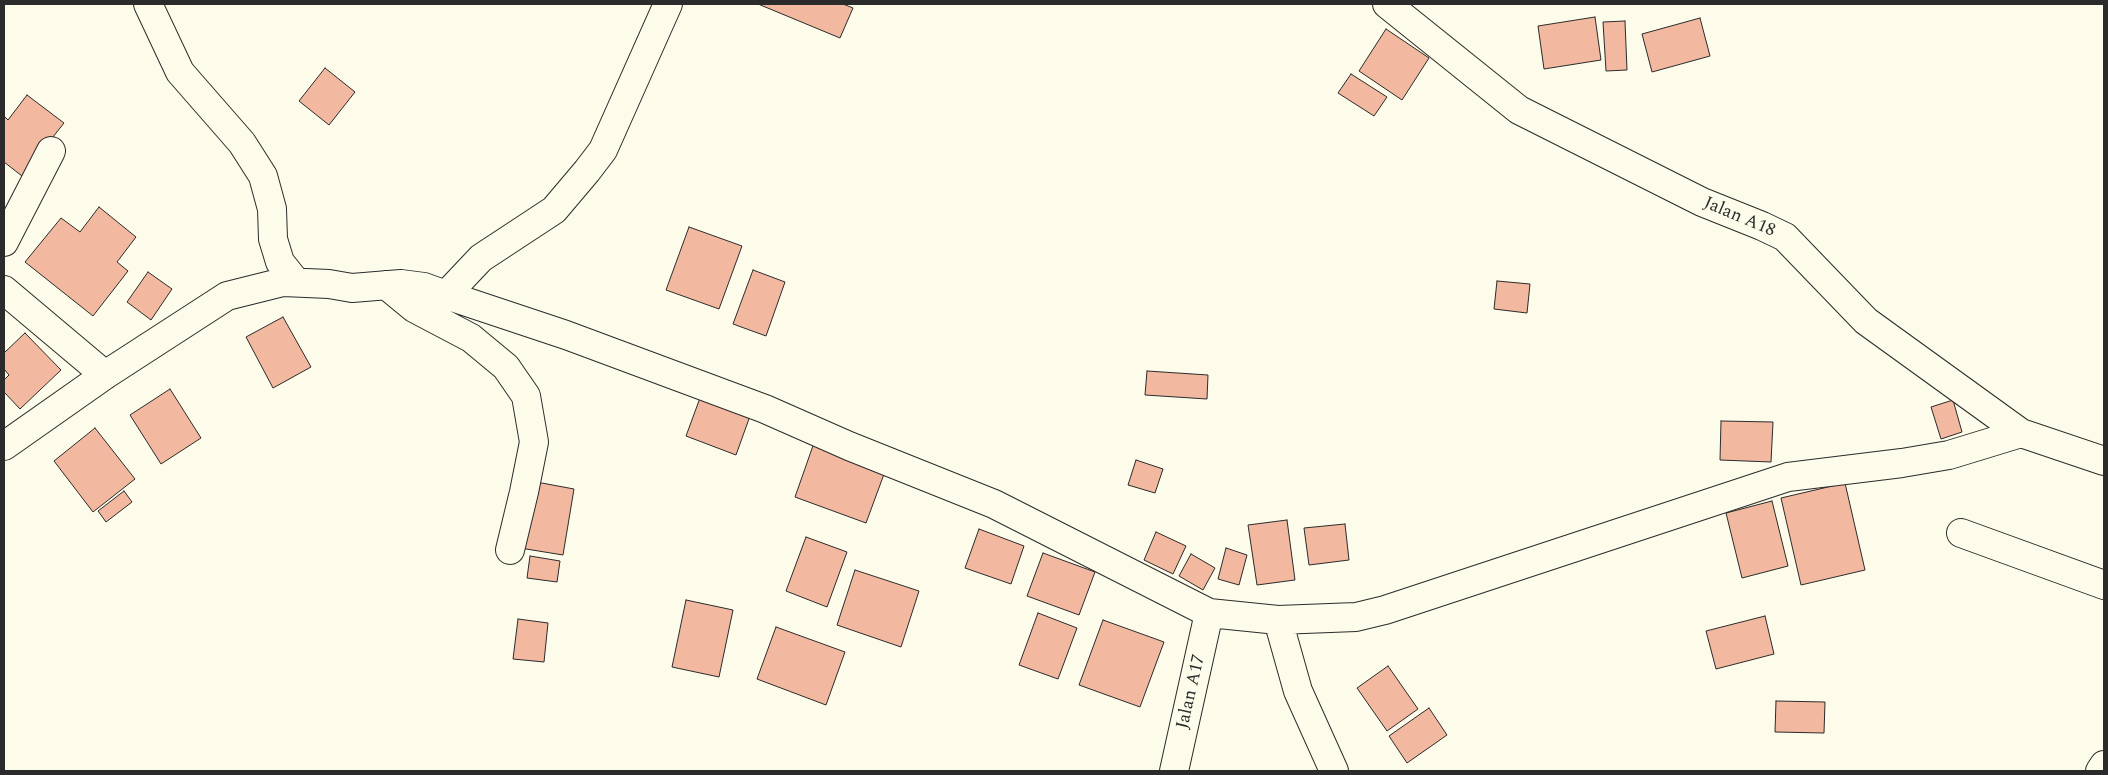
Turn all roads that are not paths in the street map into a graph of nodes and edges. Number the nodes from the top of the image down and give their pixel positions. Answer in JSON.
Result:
{"nodes":[{"id":1,"x":148,"y":4,"type":"edge"},
{"id":2,"x":668,"y":4,"type":"edge"},
{"id":3,"x":1387,"y":4,"type":"edge"},
{"id":4,"x":51,"y":151,"type":"dead end"},
{"id":5,"x":4,"y":242,"type":"edge"},
{"id":6,"x":296,"y":282,"type":"junction"},
{"id":7,"x":386,"y":285,"type":"junction"},
{"id":8,"x":4,"y":290,"type":"edge"},
{"id":9,"x":446,"y":295,"type":"junction"},
{"id":10,"x":105,"y":375,"type":"junction"},
{"id":11,"x":2021,"y":433,"type":"junction"},
{"id":12,"x":4,"y":446,"type":"edge"},
{"id":13,"x":2104,"y":461,"type":"edge"},
{"id":14,"x":1961,"y":533,"type":"dead end"},
{"id":15,"x":510,"y":550,"type":"dead end"},
{"id":16,"x":2104,"y":585,"type":"edge"},
{"id":17,"x":1209,"y":613,"type":"junction"},
{"id":18,"x":1278,"y":620,"type":"junction"},
{"id":19,"x":2104,"y":764,"type":"edge"},
{"id":20,"x":1174,"y":771,"type":"edge"},
{"id":21,"x":1334,"y":771,"type":"edge"},
{"id":22,"x":2100,"y":771,"type":"edge"}],
"edges":[{"from":1,"to":6,"type":"street"},
{"from":2,"to":9,"type":"street"},
{"from":3,"to":11,"type":"street","name":"Jalan A18"},
{"from":4,"to":5,"type":"street"},
{"from":6,"to":7,"type":"street"},
{"from":6,"to":10,"type":"street"},
{"from":7,"to":9,"type":"street"},
{"from":7,"to":15,"type":"street"},
{"from":8,"to":10,"type":"street"},
{"from":9,"to":17,"type":"street"},
{"from":10,"to":12,"type":"street"},
{"from":11,"to":13,"type":"street","name":"Jalan A18"},
{"from":11,"to":18,"type":"street"},
{"from":14,"to":16,"type":"street"},
{"from":17,"to":18,"type":"street"},
{"from":17,"to":20,"type":"street","name":"Jalan A17"},
{"from":18,"to":21,"type":"street"},
{"from":19,"to":22,"type":"street"}]}
